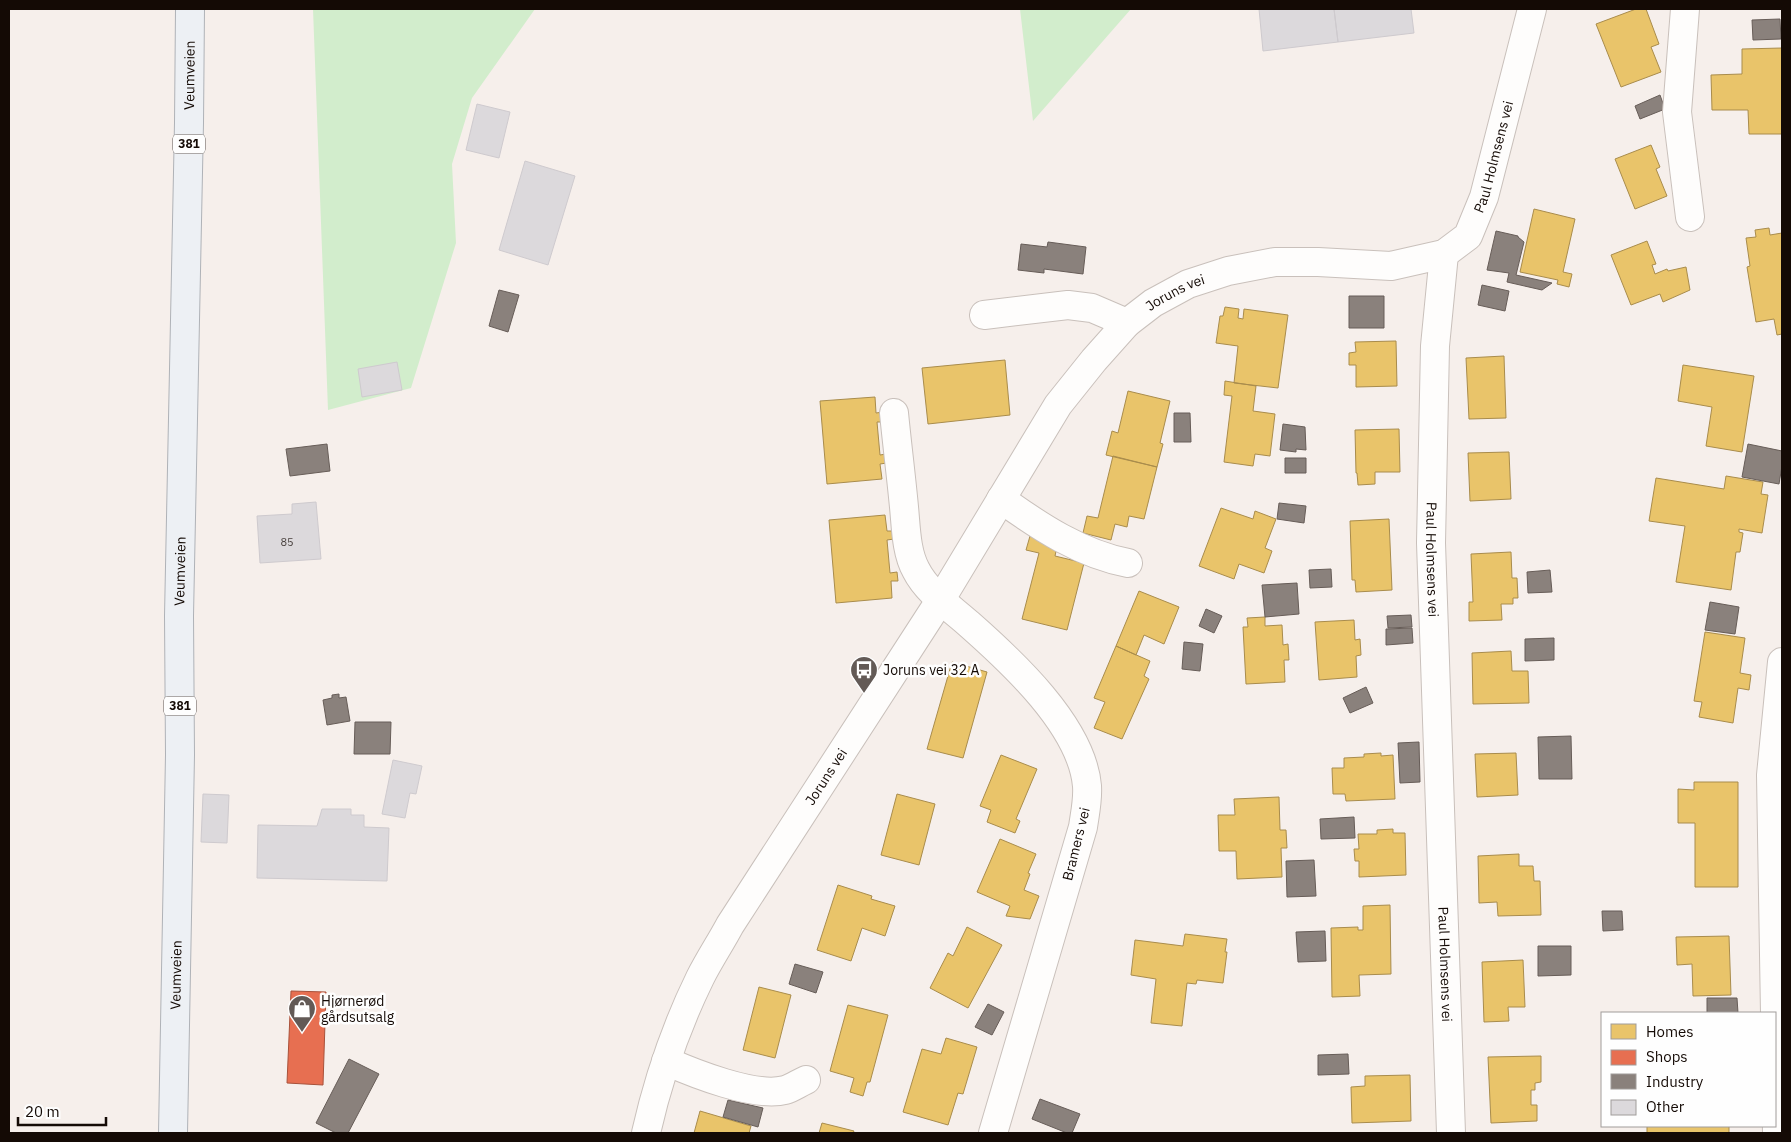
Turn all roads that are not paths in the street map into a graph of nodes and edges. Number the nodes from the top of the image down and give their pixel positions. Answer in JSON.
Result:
{"nodes":[{"id":1,"x":190,"y":9,"type":"edge"},
{"id":2,"x":1532,"y":9,"type":"edge"},
{"id":3,"x":1684,"y":9,"type":"edge"},
{"id":4,"x":1690,"y":217,"type":"dead end"},
{"id":5,"x":1444,"y":254,"type":"junction"},
{"id":6,"x":984,"y":315,"type":"dead end"},
{"id":7,"x":1127,"y":324,"type":"junction"},
{"id":8,"x":894,"y":413,"type":"dead end"},
{"id":9,"x":1002,"y":499,"type":"junction"},
{"id":10,"x":1128,"y":563,"type":"dead end"},
{"id":11,"x":941,"y":599,"type":"junction"},
{"id":12,"x":1782,"y":662,"type":"edge"},
{"id":13,"x":1775,"y":1012,"type":"edge"},
{"id":14,"x":666,"y":1061,"type":"junction"},
{"id":15,"x":1776,"y":1061,"type":"edge"},
{"id":16,"x":806,"y":1080,"type":"dead end"},
{"id":17,"x":173,"y":1133,"type":"edge"},
{"id":18,"x":646,"y":1133,"type":"edge"},
{"id":19,"x":993,"y":1133,"type":"edge"},
{"id":20,"x":1451,"y":1133,"type":"edge"},
{"id":21,"x":1777,"y":1133,"type":"edge"}],
"edges":[{"from":1,"to":17,"type":"main road","name":"Veumveien","number":"381"},
{"from":2,"to":5,"type":"street","name":"Paul Holmsens vei"},
{"from":3,"to":4,"type":"street"},
{"from":5,"to":7,"type":"street","name":"Joruns vei"},
{"from":5,"to":20,"type":"street","name":"Paul Holmsens vei"},
{"from":6,"to":7,"type":"street"},
{"from":7,"to":9,"type":"street","name":"Joruns vei"},
{"from":8,"to":11,"type":"street","name":"Bramers vei"},
{"from":9,"to":10,"type":"street"},
{"from":9,"to":11,"type":"street","name":"Joruns vei"},
{"from":11,"to":14,"type":"street","name":"Joruns vei"},
{"from":11,"to":19,"type":"street","name":"Bramers vei"},
{"from":12,"to":13,"type":"street"},
{"from":14,"to":16,"type":"street"},
{"from":14,"to":18,"type":"street","name":"Joruns vei"},
{"from":15,"to":21,"type":"street"}]}
